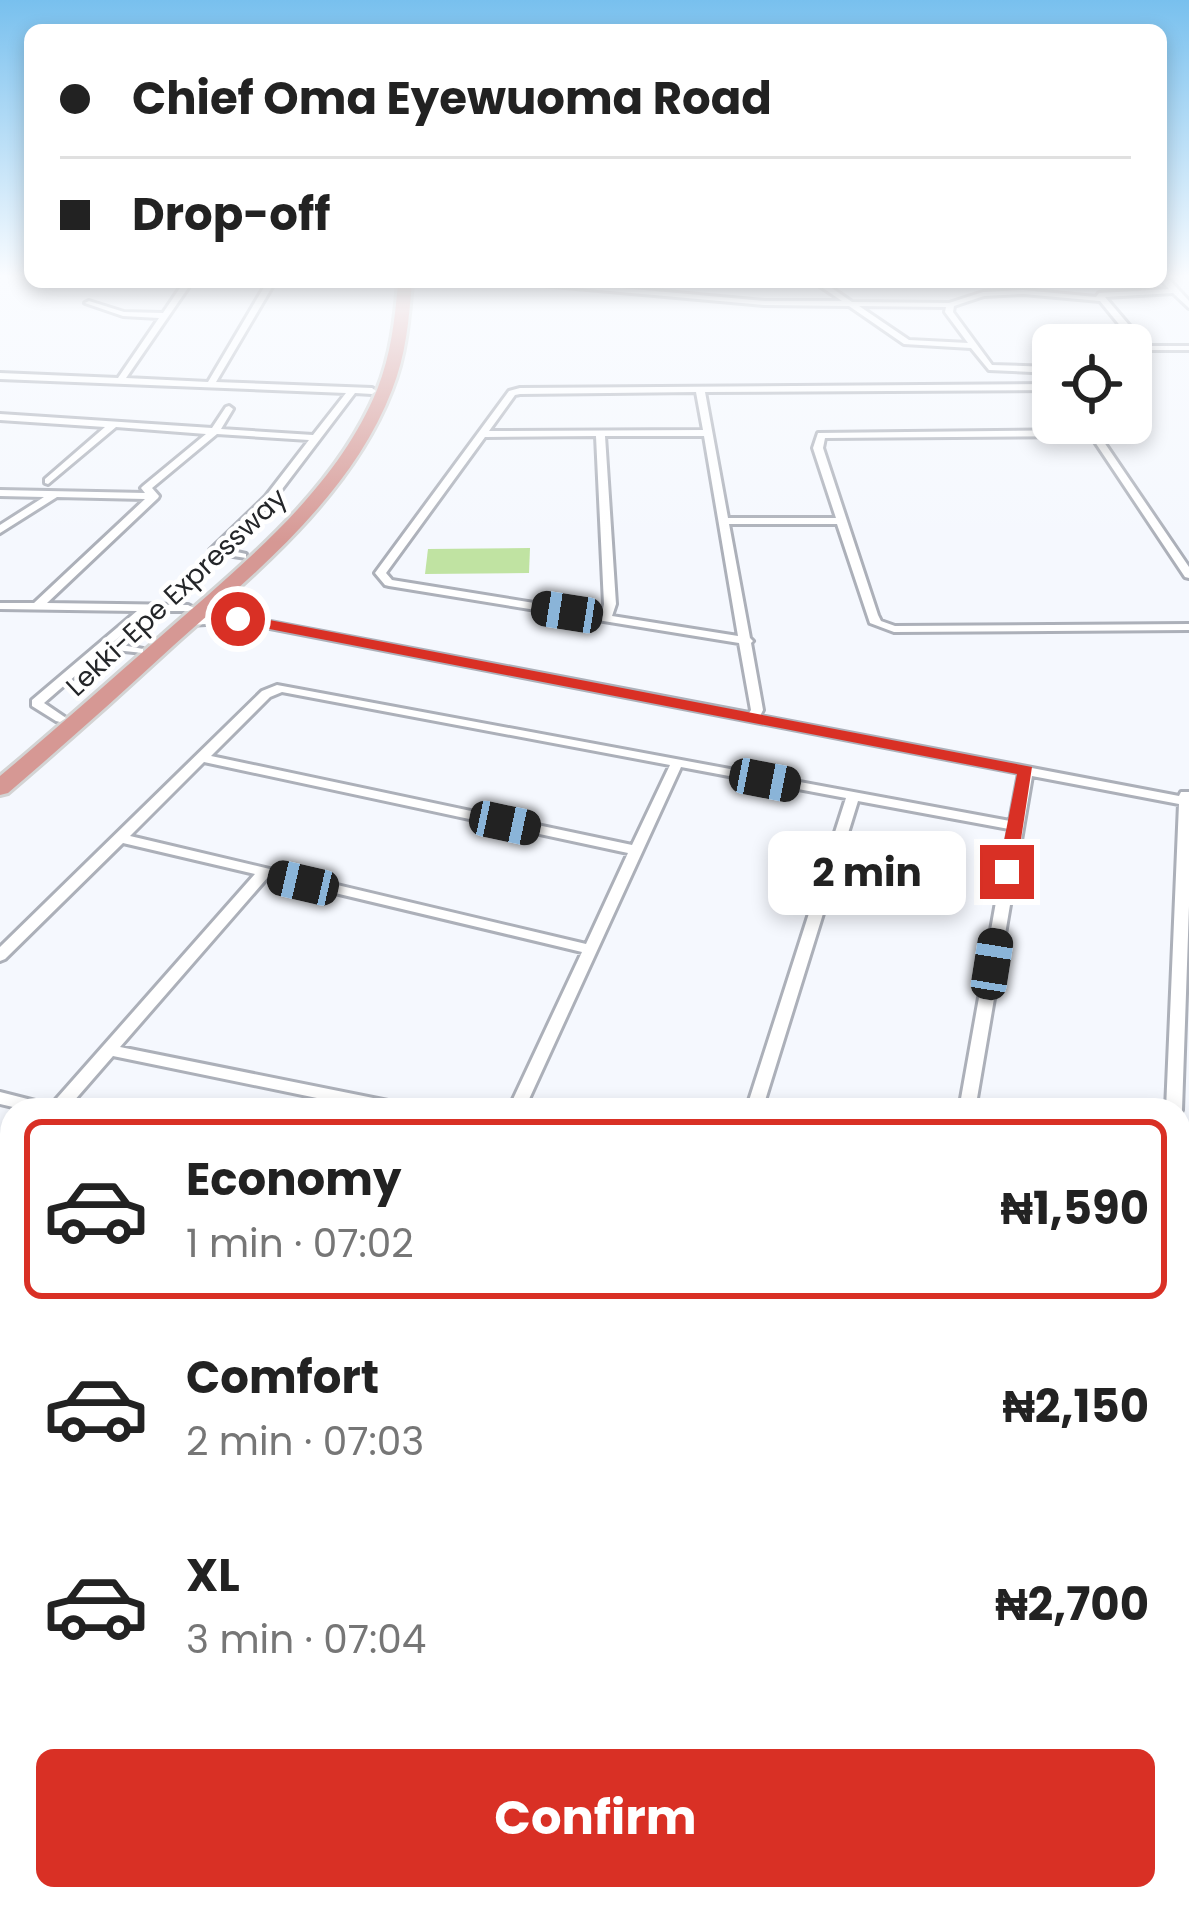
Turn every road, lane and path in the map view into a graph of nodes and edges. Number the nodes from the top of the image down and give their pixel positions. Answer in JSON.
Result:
{"nodes":[{"id":1,"x":132,"y":364,"type":"edge"},
{"id":2,"x":223,"y":364,"type":"edge"},
{"id":3,"x":377,"y":364,"type":"edge"},
{"id":4,"x":393,"y":364,"type":"edge"},
{"id":5,"x":986,"y":364,"type":"edge"},
{"id":6,"x":1032,"y":369,"type":"edge"},
{"id":7,"x":0,"y":376,"type":"edge"},
{"id":8,"x":121,"y":380,"type":"junction"},
{"id":9,"x":211,"y":385,"type":"junction"},
{"id":10,"x":1032,"y":387,"type":"edge"},
{"id":11,"x":700,"y":389,"type":"junction"},
{"id":12,"x":356,"y":399,"type":"junction"},
{"id":13,"x":229,"y":409,"type":"dead end"},
{"id":14,"x":0,"y":417,"type":"edge"},
{"id":15,"x":18,"y":418,"type":"junction"},
{"id":16,"x":112,"y":424,"type":"junction"},
{"id":17,"x":1032,"y":429,"type":"edge"},
{"id":18,"x":214,"y":431,"type":"junction"},
{"id":19,"x":0,"y":432,"type":"edge"},
{"id":20,"x":599,"y":433,"type":"junction"},
{"id":21,"x":708,"y":433,"type":"junction"},
{"id":22,"x":481,"y":434,"type":"junction"},
{"id":23,"x":314,"y":438,"type":"junction"},
{"id":24,"x":1101,"y":444,"type":"edge"},
{"id":25,"x":48,"y":481,"type":"dead end"},
{"id":26,"x":0,"y":493,"type":"edge"},
{"id":27,"x":54,"y":494,"type":"junction"},
{"id":28,"x":154,"y":496,"type":"junction"},
{"id":29,"x":724,"y":521,"type":"junction"},
{"id":30,"x":842,"y":521,"type":"junction"},
{"id":31,"x":0,"y":530,"type":"edge"},
{"id":32,"x":242,"y":556,"type":"junction"},
{"id":33,"x":1189,"y":575,"type":"edge"},
{"id":34,"x":215,"y":600,"type":"junction"},
{"id":35,"x":0,"y":607,"type":"edge"},
{"id":36,"x":36,"y":608,"type":"junction"},
{"id":37,"x":147,"y":608,"type":"junction"},
{"id":38,"x":189,"y":615,"type":"junction"},
{"id":39,"x":606,"y":619,"type":"junction"},
{"id":40,"x":1189,"y":627,"type":"edge"},
{"id":41,"x":747,"y":641,"type":"junction"},
{"id":42,"x":106,"y":646,"type":"junction"},
{"id":43,"x":139,"y":651,"type":"junction"},
{"id":44,"x":755,"y":714,"type":"junction"},
{"id":45,"x":60,"y":718,"type":"junction"},
{"id":46,"x":203,"y":758,"type":"junction"},
{"id":47,"x":676,"y":763,"type":"junction"},
{"id":48,"x":0,"y":769,"type":"edge"},
{"id":49,"x":1026,"y":771,"type":"junction"},
{"id":50,"x":0,"y":788,"type":"edge"},
{"id":51,"x":853,"y":796,"type":"junction"},
{"id":52,"x":1187,"y":797,"type":"edge"},
{"id":53,"x":1014,"y":826,"type":"junction"},
{"id":54,"x":120,"y":838,"type":"junction"},
{"id":55,"x":634,"y":850,"type":"junction"},
{"id":56,"x":263,"y":874,"type":"junction"},
{"id":57,"x":1185,"y":938,"type":"edge"},
{"id":58,"x":589,"y":949,"type":"junction"},
{"id":59,"x":0,"y":956,"type":"edge"},
{"id":60,"x":110,"y":1050,"type":"junction"},
{"id":61,"x":64,"y":1098,"type":"edge"},
{"id":62,"x":344,"y":1098,"type":"edge"},
{"id":63,"x":521,"y":1098,"type":"edge"},
{"id":64,"x":758,"y":1098,"type":"edge"},
{"id":65,"x":970,"y":1098,"type":"edge"},
{"id":66,"x":1175,"y":1098,"type":"edge"}],
"edges":[{"from":1,"to":8,"type":"street"},
{"from":2,"to":9,"type":"street"},
{"from":3,"to":12,"type":"highway","name":"Lekki-Epe Expressway"},
{"from":4,"to":34,"type":"highway","name":"Lekki-Epe Expressway"},
{"from":5,"to":6,"type":"street"},
{"from":7,"to":8,"type":"street"},
{"from":8,"to":9,"type":"street"},
{"from":9,"to":12,"type":"street"},
{"from":10,"to":11,"type":"street"},
{"from":11,"to":21,"type":"street"},
{"from":11,"to":22,"type":"street"},
{"from":12,"to":23,"type":"street"},
{"from":12,"to":32,"type":"highway","name":"Lekki-Epe Expressway"},
{"from":13,"to":18,"type":"street"},
{"from":14,"to":15,"type":"street"},
{"from":15,"to":16,"type":"street"},
{"from":15,"to":19,"type":"street"},
{"from":16,"to":18,"type":"street"},
{"from":16,"to":25,"type":"street"},
{"from":17,"to":30,"type":"street"},
{"from":18,"to":23,"type":"street"},
{"from":18,"to":28,"type":"street"},
{"from":20,"to":21,"type":"street"},
{"from":20,"to":22,"type":"street"},
{"from":20,"to":39,"type":"street"},
{"from":21,"to":29,"type":"street"},
{"from":22,"to":39,"type":"street"},
{"from":23,"to":32,"type":"street"},
{"from":24,"to":33,"type":"street"},
{"from":26,"to":27,"type":"street"},
{"from":27,"to":28,"type":"street"},
{"from":27,"to":31,"type":"street"},
{"from":28,"to":36,"type":"street"},
{"from":29,"to":30,"type":"street"},
{"from":29,"to":41,"type":"street"},
{"from":30,"to":40,"type":"street"},
{"from":32,"to":38,"type":"highway","name":"Lekki-Epe Expressway"},
{"from":34,"to":38,"type":"highway","name":"Lekki-Epe Expressway"},
{"from":34,"to":44,"type":"street"},
{"from":35,"to":36,"type":"street"},
{"from":36,"to":37,"type":"street"},
{"from":37,"to":38,"type":"street"},
{"from":37,"to":42,"type":"street"},
{"from":38,"to":43,"type":"highway","name":"Lekki-Epe Expressway"},
{"from":38,"to":44,"type":"street"},
{"from":38,"to":50,"type":"highway","name":"Lekki-Epe Expressway"},
{"from":39,"to":41,"type":"street"},
{"from":41,"to":44,"type":"street"},
{"from":42,"to":43,"type":"street"},
{"from":42,"to":45,"type":"street"},
{"from":43,"to":45,"type":"highway","name":"Lekki-Epe Expressway"},
{"from":44,"to":49,"type":"street"},
{"from":44,"to":52,"type":"street"},
{"from":45,"to":48,"type":"highway","name":"Lekki-Epe Expressway"},
{"from":46,"to":47,"type":"street"},
{"from":46,"to":54,"type":"street"},
{"from":46,"to":55,"type":"street"},
{"from":47,"to":51,"type":"street"},
{"from":47,"to":55,"type":"street"},
{"from":49,"to":52,"type":"street"},
{"from":49,"to":53,"type":"street"},
{"from":51,"to":53,"type":"street"},
{"from":51,"to":64,"type":"street"},
{"from":52,"to":57,"type":"street"},
{"from":53,"to":65,"type":"street"},
{"from":54,"to":56,"type":"street"},
{"from":54,"to":59,"type":"street"},
{"from":55,"to":58,"type":"street"},
{"from":56,"to":58,"type":"street"},
{"from":56,"to":60,"type":"street"},
{"from":57,"to":66,"type":"street"},
{"from":58,"to":63,"type":"street"},
{"from":60,"to":61,"type":"street"},
{"from":60,"to":62,"type":"street"}]}
